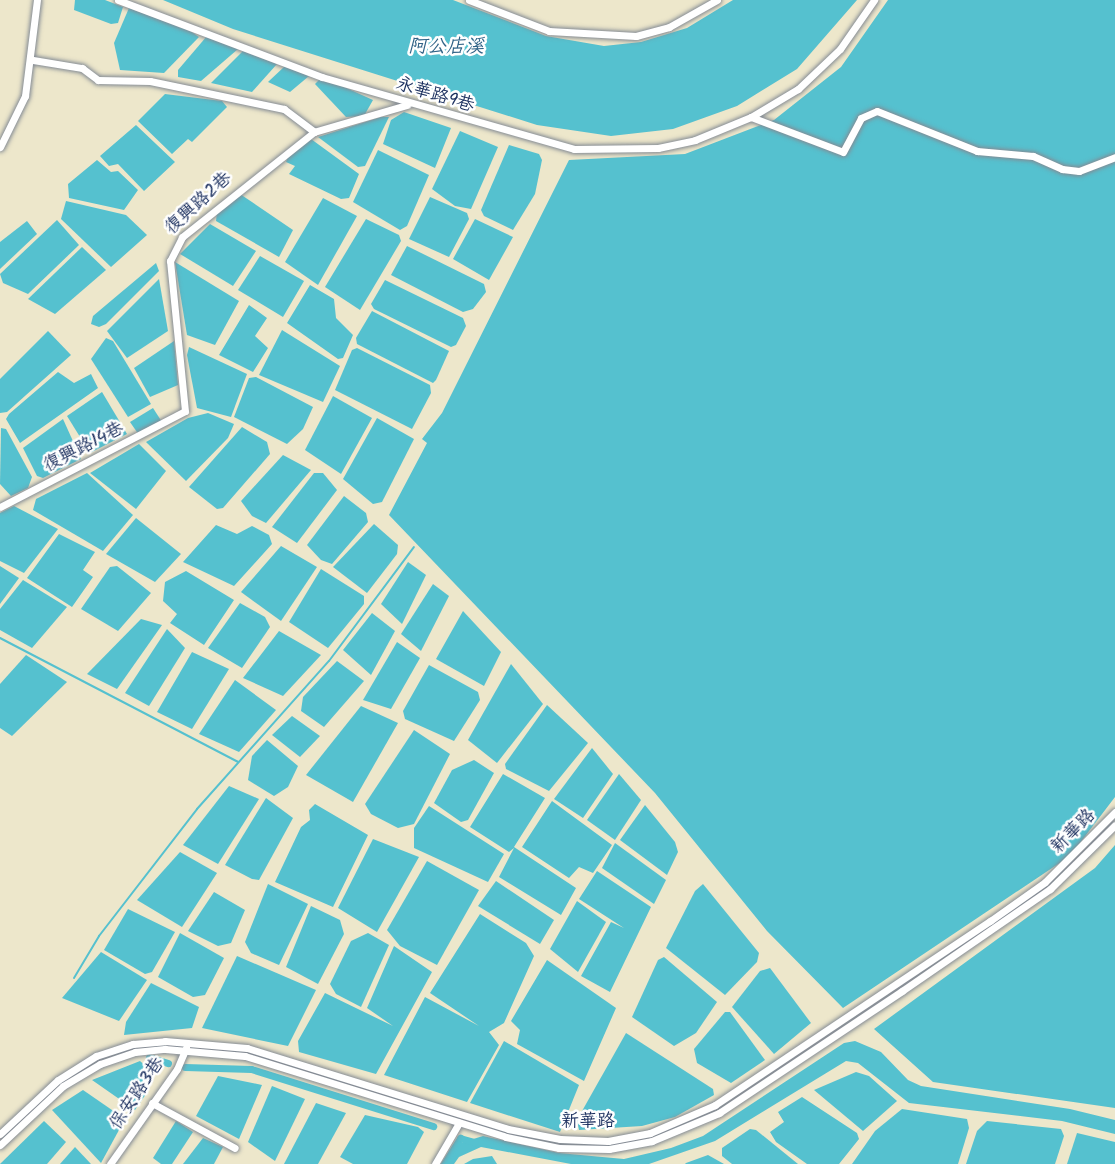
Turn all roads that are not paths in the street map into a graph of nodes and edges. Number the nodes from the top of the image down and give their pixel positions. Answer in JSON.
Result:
{"nodes":[{"id":1,"x":37,"y":0,"type":"edge"},
{"id":2,"x":118,"y":0,"type":"edge"},
{"id":3,"x":469,"y":0,"type":"edge"},
{"id":4,"x":717,"y":0,"type":"edge"},
{"id":5,"x":874,"y":0,"type":"edge"},
{"id":6,"x":33,"y":60,"type":"junction"},
{"id":7,"x":409,"y":105,"type":"junction"},
{"id":8,"x":751,"y":117,"type":"junction"},
{"id":9,"x":314,"y":132,"type":"junction"},
{"id":10,"x":0,"y":147,"type":"edge"},
{"id":11,"x":1115,"y":157,"type":"edge"},
{"id":12,"x":181,"y":415,"type":"joint"},
{"id":13,"x":0,"y":507,"type":"edge"},
{"id":14,"x":1115,"y":812,"type":"edge"},
{"id":15,"x":1115,"y":825,"type":"edge"},
{"id":16,"x":191,"y":1041,"type":"junction"},
{"id":17,"x":184,"y":1050,"type":"junction"},
{"id":18,"x":152,"y":1103,"type":"junction"},
{"id":19,"x":459,"y":1123,"type":"junction"},
{"id":20,"x":0,"y":1134,"type":"edge"},
{"id":21,"x":0,"y":1145,"type":"edge"},
{"id":22,"x":235,"y":1148,"type":"dead end"},
{"id":23,"x":110,"y":1164,"type":"edge"},
{"id":24,"x":435,"y":1164,"type":"edge"}],
"edges":[{"from":1,"to":6,"type":"street"},
{"from":2,"to":7,"type":"street","name":"永華路9巷"},
{"from":3,"to":4,"type":"street"},
{"from":5,"to":8,"type":"street","name":"永華路9巷"},
{"from":6,"to":9,"type":"street"},
{"from":6,"to":10,"type":"street"},
{"from":7,"to":8,"type":"street","name":"永華路9巷"},
{"from":7,"to":9,"type":"street","name":"復興路2巷"},
{"from":8,"to":11,"type":"street"},
{"from":9,"to":12,"type":"street","name":"復興路2巷"},
{"from":12,"to":13,"type":"street","name":"復興路14巷"},
{"from":14,"to":16,"type":"street","name":"新華路"},
{"from":15,"to":19,"type":"street","name":"新華路"},
{"from":16,"to":17,"type":"street","name":"保安路3巷"},
{"from":16,"to":20,"type":"street","name":"新華路"},
{"from":17,"to":18,"type":"street","name":"保安路3巷"},
{"from":17,"to":19,"type":"street","name":"新華路"},
{"from":17,"to":21,"type":"street","name":"新華路"},
{"from":18,"to":22,"type":"street"},
{"from":18,"to":23,"type":"street","name":"保安路3巷"},
{"from":19,"to":24,"type":"street"}]}
